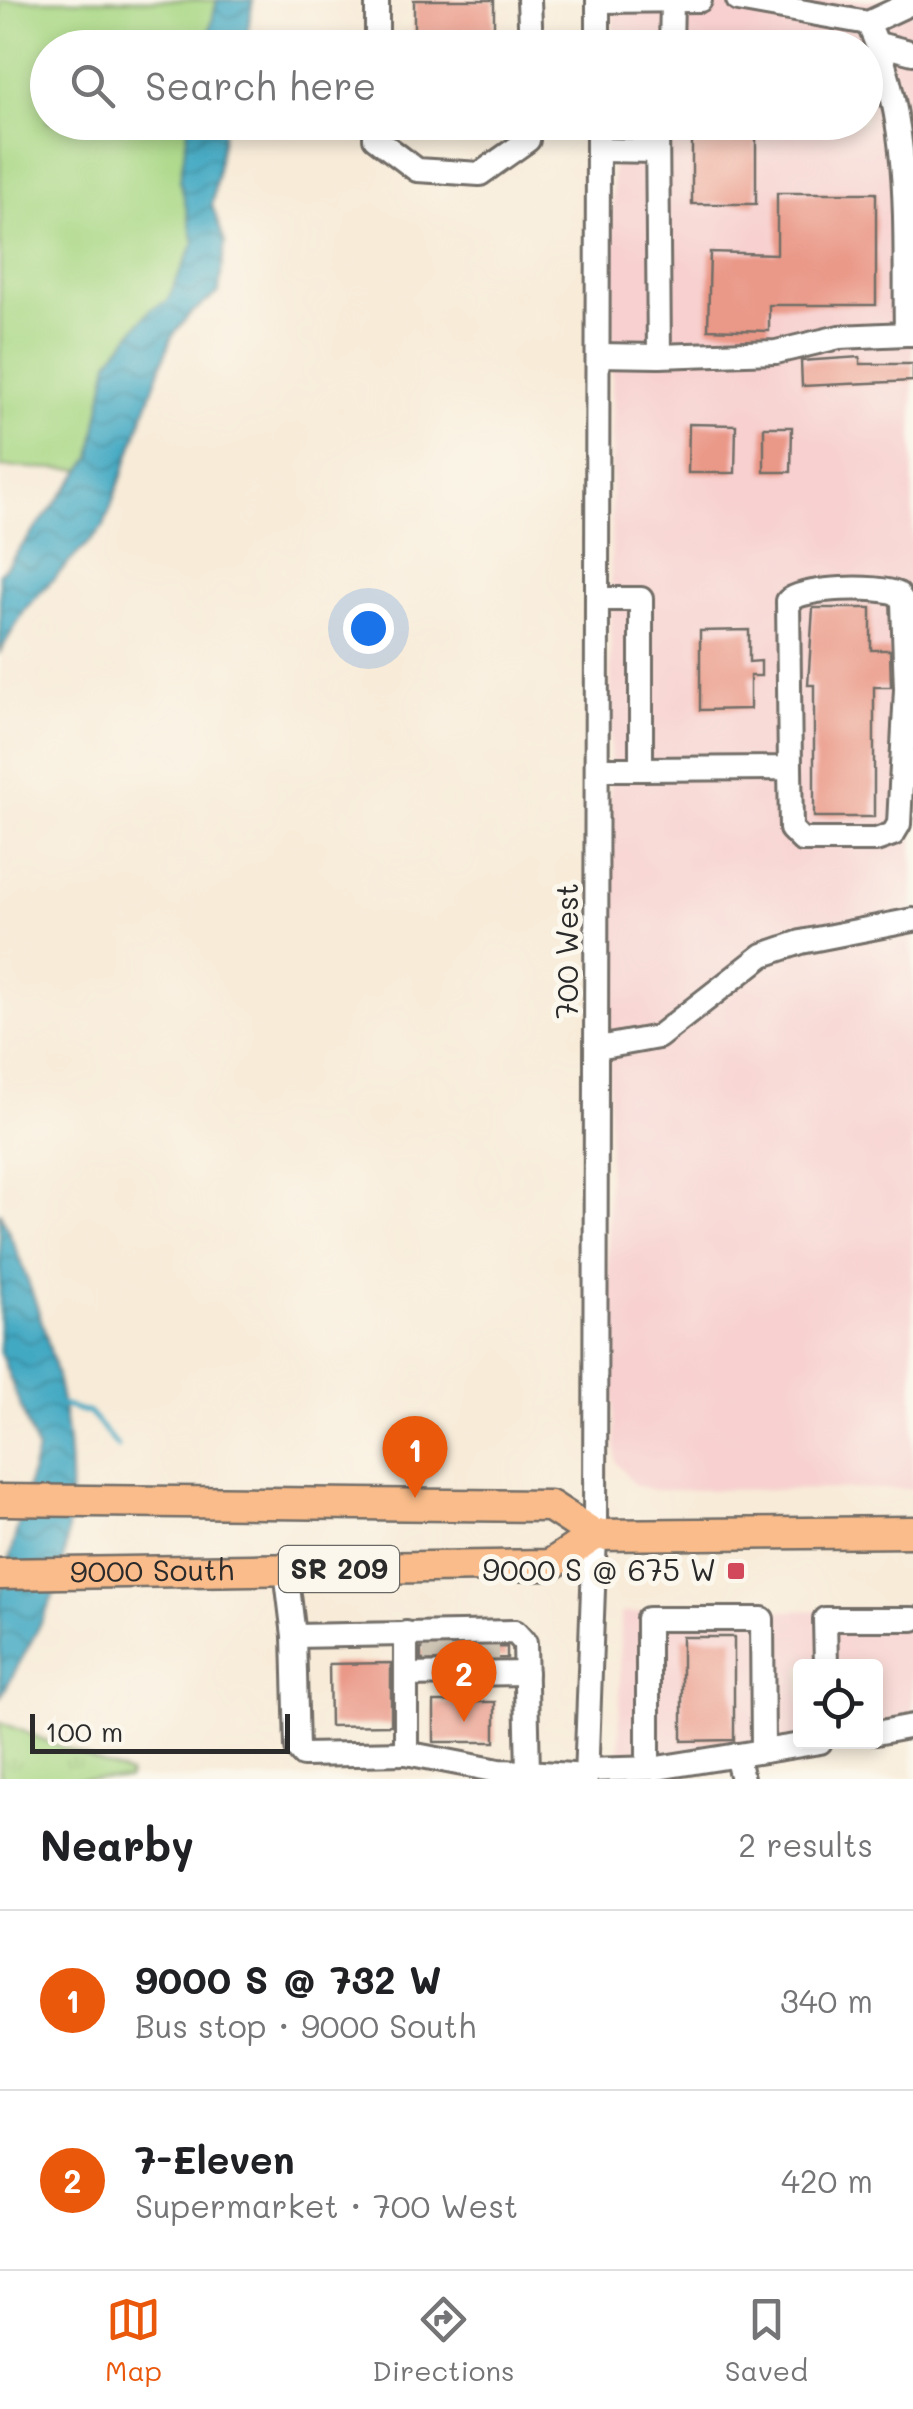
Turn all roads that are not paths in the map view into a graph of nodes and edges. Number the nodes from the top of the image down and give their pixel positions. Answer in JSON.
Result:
{"nodes":[{"id":1,"x":378,"y":0,"type":"edge"},
{"id":2,"x":529,"y":0,"type":"edge"},
{"id":3,"x":598,"y":0,"type":"edge"},
{"id":4,"x":700,"y":0,"type":"edge"},
{"id":5,"x":738,"y":0,"type":"edge"},
{"id":6,"x":672,"y":1,"type":"edge"},
{"id":7,"x":913,"y":2,"type":"edge"},
{"id":8,"x":377,"y":30,"type":"edge"},
{"id":9,"x":530,"y":30,"type":"edge"},
{"id":10,"x":598,"y":30,"type":"edge"},
{"id":11,"x":671,"y":30,"type":"edge"},
{"id":12,"x":833,"y":30,"type":"edge"},
{"id":13,"x":883,"y":38,"type":"edge"},
{"id":14,"x":883,"y":45,"type":"edge"},
{"id":15,"x":883,"y":49,"type":"edge"},
{"id":16,"x":913,"y":52,"type":"edge"},
{"id":17,"x":883,"y":64,"type":"edge"},
{"id":18,"x":913,"y":77,"type":"edge"},
{"id":19,"x":378,"y":140,"type":"edge"},
{"id":20,"x":528,"y":140,"type":"edge"},
{"id":21,"x":598,"y":140,"type":"edge"},
{"id":22,"x":657,"y":140,"type":"edge"},
{"id":23,"x":598,"y":150,"type":"junction"},
{"id":24,"x":657,"y":151,"type":"junction"},
{"id":25,"x":910,"y":334,"type":"edge"},
{"id":26,"x":598,"y":354,"type":"junction"},
{"id":27,"x":658,"y":356,"type":"junction"},
{"id":28,"x":600,"y":599,"type":"junction"},
{"id":29,"x":790,"y":768,"type":"junction"},
{"id":30,"x":599,"y":770,"type":"junction"},
{"id":31,"x":641,"y":770,"type":"junction"},
{"id":32,"x":913,"y":920,"type":"edge"},
{"id":33,"x":598,"y":1048,"type":"junction"},
{"id":34,"x":8,"y":1500,"type":"edge"},
{"id":35,"x":913,"y":1532,"type":"edge"},
{"id":36,"x":594,"y":1535,"type":"junction"},
{"id":37,"x":286,"y":1570,"type":"junction"},
{"id":38,"x":8,"y":1574,"type":"edge"},
{"id":39,"x":913,"y":1618,"type":"edge"},
{"id":40,"x":406,"y":1633,"type":"junction"},
{"id":41,"x":294,"y":1636,"type":"junction"},
{"id":42,"x":461,"y":1653,"type":"junction"},
{"id":43,"x":826,"y":1659,"type":"edge"},
{"id":44,"x":526,"y":1672,"type":"junction"},
{"id":45,"x":406,"y":1675,"type":"junction"},
{"id":46,"x":913,"y":1726,"type":"edge"},
{"id":47,"x":883,"y":1731,"type":"edge"},
{"id":48,"x":793,"y":1746,"type":"edge"},
{"id":49,"x":763,"y":1751,"type":"junction"},
{"id":50,"x":406,"y":1752,"type":"junction"},
{"id":51,"x":736,"y":1754,"type":"junction"},
{"id":52,"x":648,"y":1768,"type":"junction"},
{"id":53,"x":528,"y":1772,"type":"junction"},
{"id":54,"x":586,"y":1775,"type":"edge"},
{"id":55,"x":742,"y":1779,"type":"edge"}],
"edges":[{"from":1,"to":8,"type":"street"},
{"from":2,"to":9,"type":"street"},
{"from":3,"to":6,"type":"street"},
{"from":3,"to":10,"type":"street"},
{"from":4,"to":6,"type":"street"},
{"from":5,"to":12,"type":"street"},
{"from":6,"to":11,"type":"street"},
{"from":7,"to":13,"type":"street"},
{"from":14,"to":16,"type":"street"},
{"from":15,"to":18,"type":"street"},
{"from":17,"to":25,"type":"street"},
{"from":19,"to":20,"type":"street"},
{"from":21,"to":23,"type":"street","name":"700 West"},
{"from":22,"to":24,"type":"street"},
{"from":23,"to":24,"type":"street"},
{"from":23,"to":26,"type":"street","name":"700 West"},
{"from":24,"to":27,"type":"street"},
{"from":25,"to":27,"type":"street"},
{"from":26,"to":27,"type":"street"},
{"from":26,"to":28,"type":"street","name":"700 West"},
{"from":28,"to":30,"type":"street","name":"700 West"},
{"from":28,"to":31,"type":"street"},
{"from":29,"to":29,"type":"street"},
{"from":29,"to":31,"type":"street"},
{"from":30,"to":31,"type":"street"},
{"from":30,"to":33,"type":"street","name":"700 West"},
{"from":32,"to":33,"type":"street"},
{"from":33,"to":36,"type":"street","name":"700 West"},
{"from":34,"to":36,"type":"main road","number":"SR 209"},
{"from":35,"to":36,"type":"main road"},
{"from":36,"to":37,"type":"main road","name":"9000 South","number":"SR 209"},
{"from":36,"to":54,"type":"street","name":"700 West"},
{"from":37,"to":38,"type":"main road","name":"9000 South","number":"SR 209"},
{"from":37,"to":41,"type":"street"},
{"from":39,"to":43,"type":"street"},
{"from":40,"to":41,"type":"street"},
{"from":40,"to":42,"type":"street"},
{"from":40,"to":45,"type":"street"},
{"from":41,"to":50,"type":"street"},
{"from":42,"to":44,"type":"street"},
{"from":42,"to":44,"type":"street"},
{"from":42,"to":45,"type":"street"},
{"from":44,"to":53,"type":"street"},
{"from":45,"to":50,"type":"street"},
{"from":46,"to":47,"type":"street"},
{"from":48,"to":49,"type":"street"},
{"from":49,"to":51,"type":"street"},
{"from":49,"to":52,"type":"street"},
{"from":50,"to":53,"type":"street"},
{"from":51,"to":52,"type":"street"},
{"from":51,"to":55,"type":"street"},
{"from":52,"to":54,"type":"street"},
{"from":53,"to":54,"type":"street"}]}
